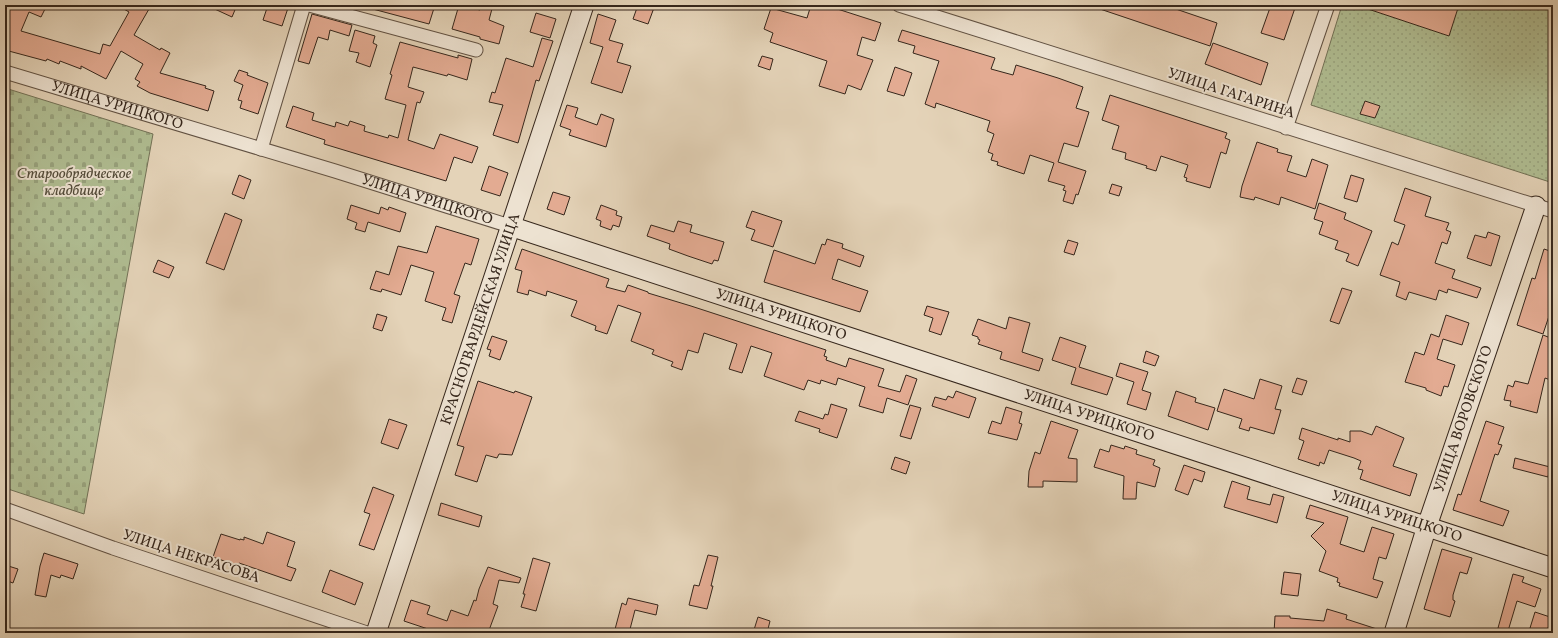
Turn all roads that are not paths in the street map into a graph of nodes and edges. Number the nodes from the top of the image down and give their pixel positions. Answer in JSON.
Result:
{"nodes":[{"id":1,"x":304,"y":5,"type":"edge"},
{"id":2,"x":309,"y":5,"type":"edge"},
{"id":3,"x":584,"y":5,"type":"edge"},
{"id":4,"x":899,"y":5,"type":"edge"},
{"id":5,"x":1328,"y":5,"type":"edge"},
{"id":6,"x":476,"y":50,"type":"dead end"},
{"id":7,"x":5,"y":72,"type":"edge"},
{"id":8,"x":1286,"y":128,"type":"junction"},
{"id":9,"x":260,"y":149,"type":"junction"},
{"id":10,"x":1544,"y":209,"type":"edge"},
{"id":11,"x":513,"y":227,"type":"junction"},
{"id":12,"x":5,"y":509,"type":"edge"},
{"id":13,"x":1427,"y":526,"type":"junction"},
{"id":14,"x":1553,"y":568,"type":"edge"},
{"id":15,"x":367,"y":633,"type":"edge"},
{"id":16,"x":376,"y":633,"type":"edge"},
{"id":17,"x":1394,"y":633,"type":"edge"}],
"edges":[{"from":1,"to":9,"type":"street"},
{"from":2,"to":6,"type":"street"},
{"from":3,"to":11,"type":"street","name":"КРАСНОГВАРДЕЙСКАЯ УЛИЦА"},
{"from":4,"to":8,"type":"street","name":"УЛИЦА ГАГАРИНА"},
{"from":5,"to":8,"type":"street"},
{"from":7,"to":9,"type":"street","name":"УЛИЦА УРИЦКОГО"},
{"from":8,"to":10,"type":"street","name":"УЛИЦА ГАГАРИНА"},
{"from":9,"to":11,"type":"street","name":"УЛИЦА УРИЦКОГО"},
{"from":10,"to":13,"type":"street","name":"УЛИЦА ВОРОВСКОГО"},
{"from":11,"to":13,"type":"street","name":"УЛИЦА УРИЦКОГО"},
{"from":11,"to":16,"type":"street","name":"КРАСНОГВАРДЕЙСКАЯ УЛИЦА"},
{"from":12,"to":15,"type":"street","name":"УЛИЦА НЕКРАСОВА"},
{"from":13,"to":14,"type":"street","name":"УЛИЦА УРИЦКОГО"},
{"from":13,"to":17,"type":"street","name":"УЛИЦА ВОРОВСКОГО"}]}
